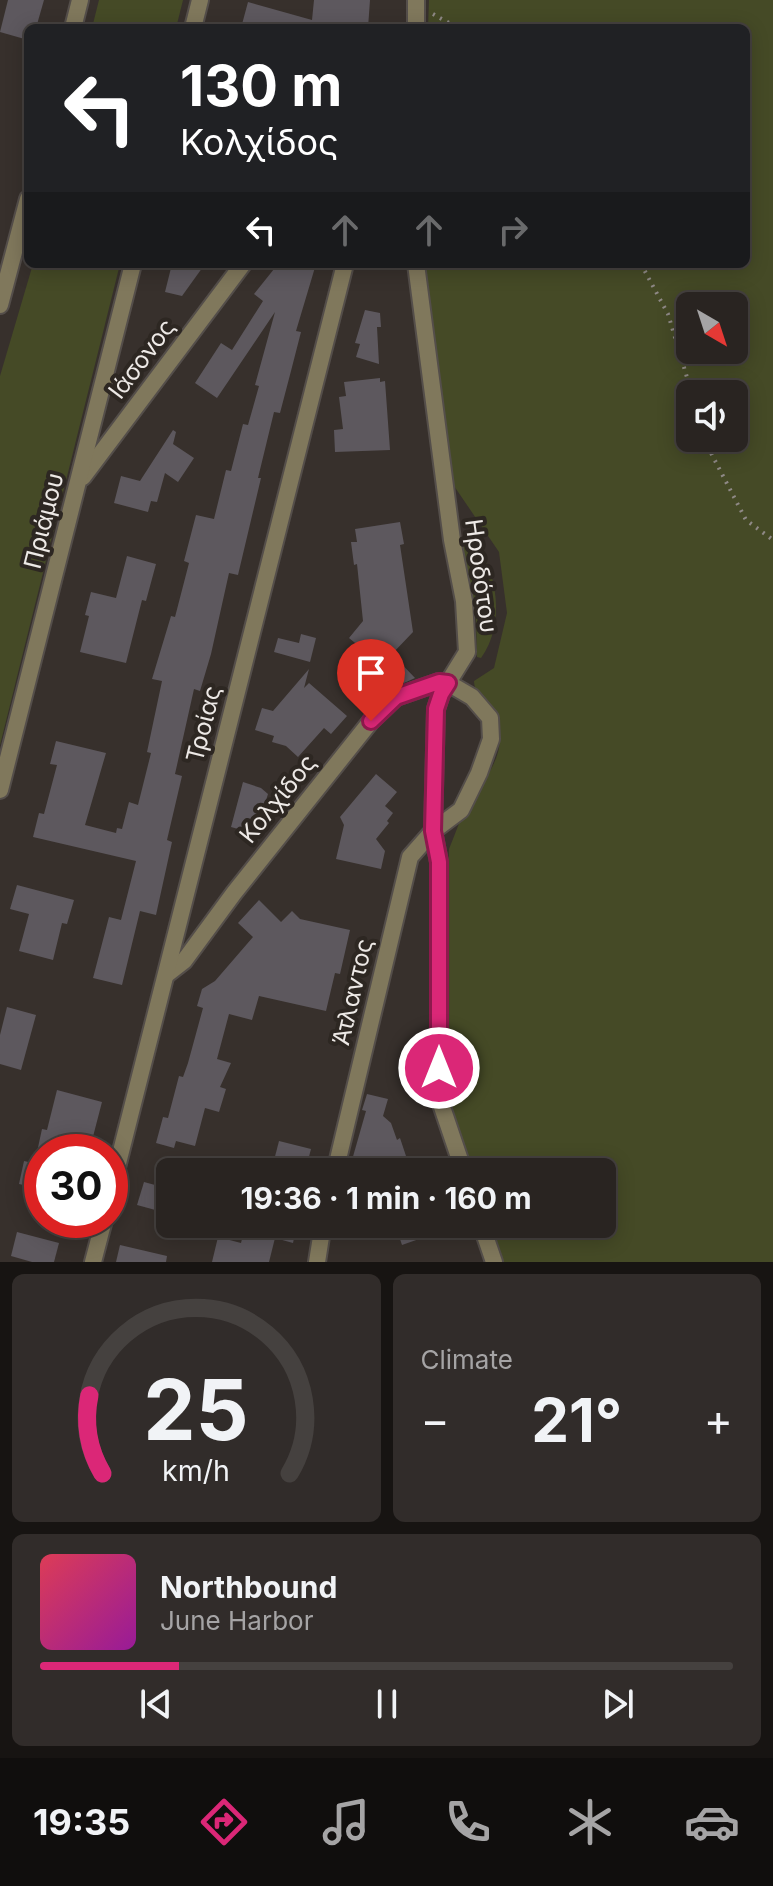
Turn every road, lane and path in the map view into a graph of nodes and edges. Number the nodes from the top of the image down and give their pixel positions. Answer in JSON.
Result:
{"nodes":[{"id":1,"x":80,"y":0,"type":"edge"},
{"id":2,"x":200,"y":0,"type":"edge"},
{"id":3,"x":416,"y":13,"type":"edge"},
{"id":4,"x":74,"y":24,"type":"edge"},
{"id":5,"x":194,"y":24,"type":"edge"},
{"id":6,"x":451,"y":24,"type":"edge"},
{"id":7,"x":24,"y":214,"type":"edge"},
{"id":8,"x":132,"y":268,"type":"edge"},
{"id":9,"x":240,"y":268,"type":"edge"},
{"id":10,"x":344,"y":268,"type":"edge"},
{"id":11,"x":417,"y":268,"type":"edge"},
{"id":12,"x":643,"y":268,"type":"edge"},
{"id":13,"x":0,"y":305,"type":"edge"},
{"id":14,"x":688,"y":380,"type":"edge"},
{"id":15,"x":711,"y":452,"type":"edge"},
{"id":16,"x":78,"y":483,"type":"junction"},
{"id":17,"x":773,"y":540,"type":"edge"},
{"id":18,"x":448,"y":683,"type":"junction"},
{"id":19,"x":0,"y":790,"type":"edge"},
{"id":20,"x":433,"y":831,"type":"junction"},
{"id":21,"x":166,"y":975,"type":"junction"},
{"id":22,"x":126,"y":1134,"type":"edge"},
{"id":23,"x":338,"y":1158,"type":"edge"},
{"id":24,"x":459,"y":1158,"type":"edge"},
{"id":25,"x":99,"y":1238,"type":"edge"},
{"id":26,"x":321,"y":1238,"type":"edge"},
{"id":27,"x":486,"y":1238,"type":"edge"},
{"id":28,"x":93,"y":1262,"type":"edge"},
{"id":29,"x":317,"y":1262,"type":"edge"},
{"id":30,"x":494,"y":1262,"type":"edge"}],
"edges":[{"from":1,"to":4,"type":"street"},
{"from":2,"to":5,"type":"street"},
{"from":3,"to":6,"type":"path"},
{"from":7,"to":13,"type":"street"},
{"from":8,"to":16,"type":"street","name":"Πριάμου"},
{"from":9,"to":16,"type":"street","name":"Ιάσονος"},
{"from":10,"to":21,"type":"street","name":"Τροίας"},
{"from":11,"to":18,"type":"street","name":"Ηροδότου"},
{"from":12,"to":14,"type":"path"},
{"from":15,"to":17,"type":"path"},
{"from":16,"to":19,"type":"street","name":"Πριάμου"},
{"from":18,"to":20,"type":"street","name":"Ηροδότου"},
{"from":18,"to":20,"type":"street","name":"Άτλαντος"},
{"from":18,"to":21,"type":"street","name":"Κολχίδος"},
{"from":20,"to":23,"type":"street","name":"Άτλαντος"},
{"from":20,"to":24,"type":"street","name":"Ηροδότου"},
{"from":21,"to":22,"type":"street","name":"Τροίας"},
{"from":25,"to":28,"type":"street"},
{"from":26,"to":29,"type":"street"},
{"from":27,"to":30,"type":"street"}]}
